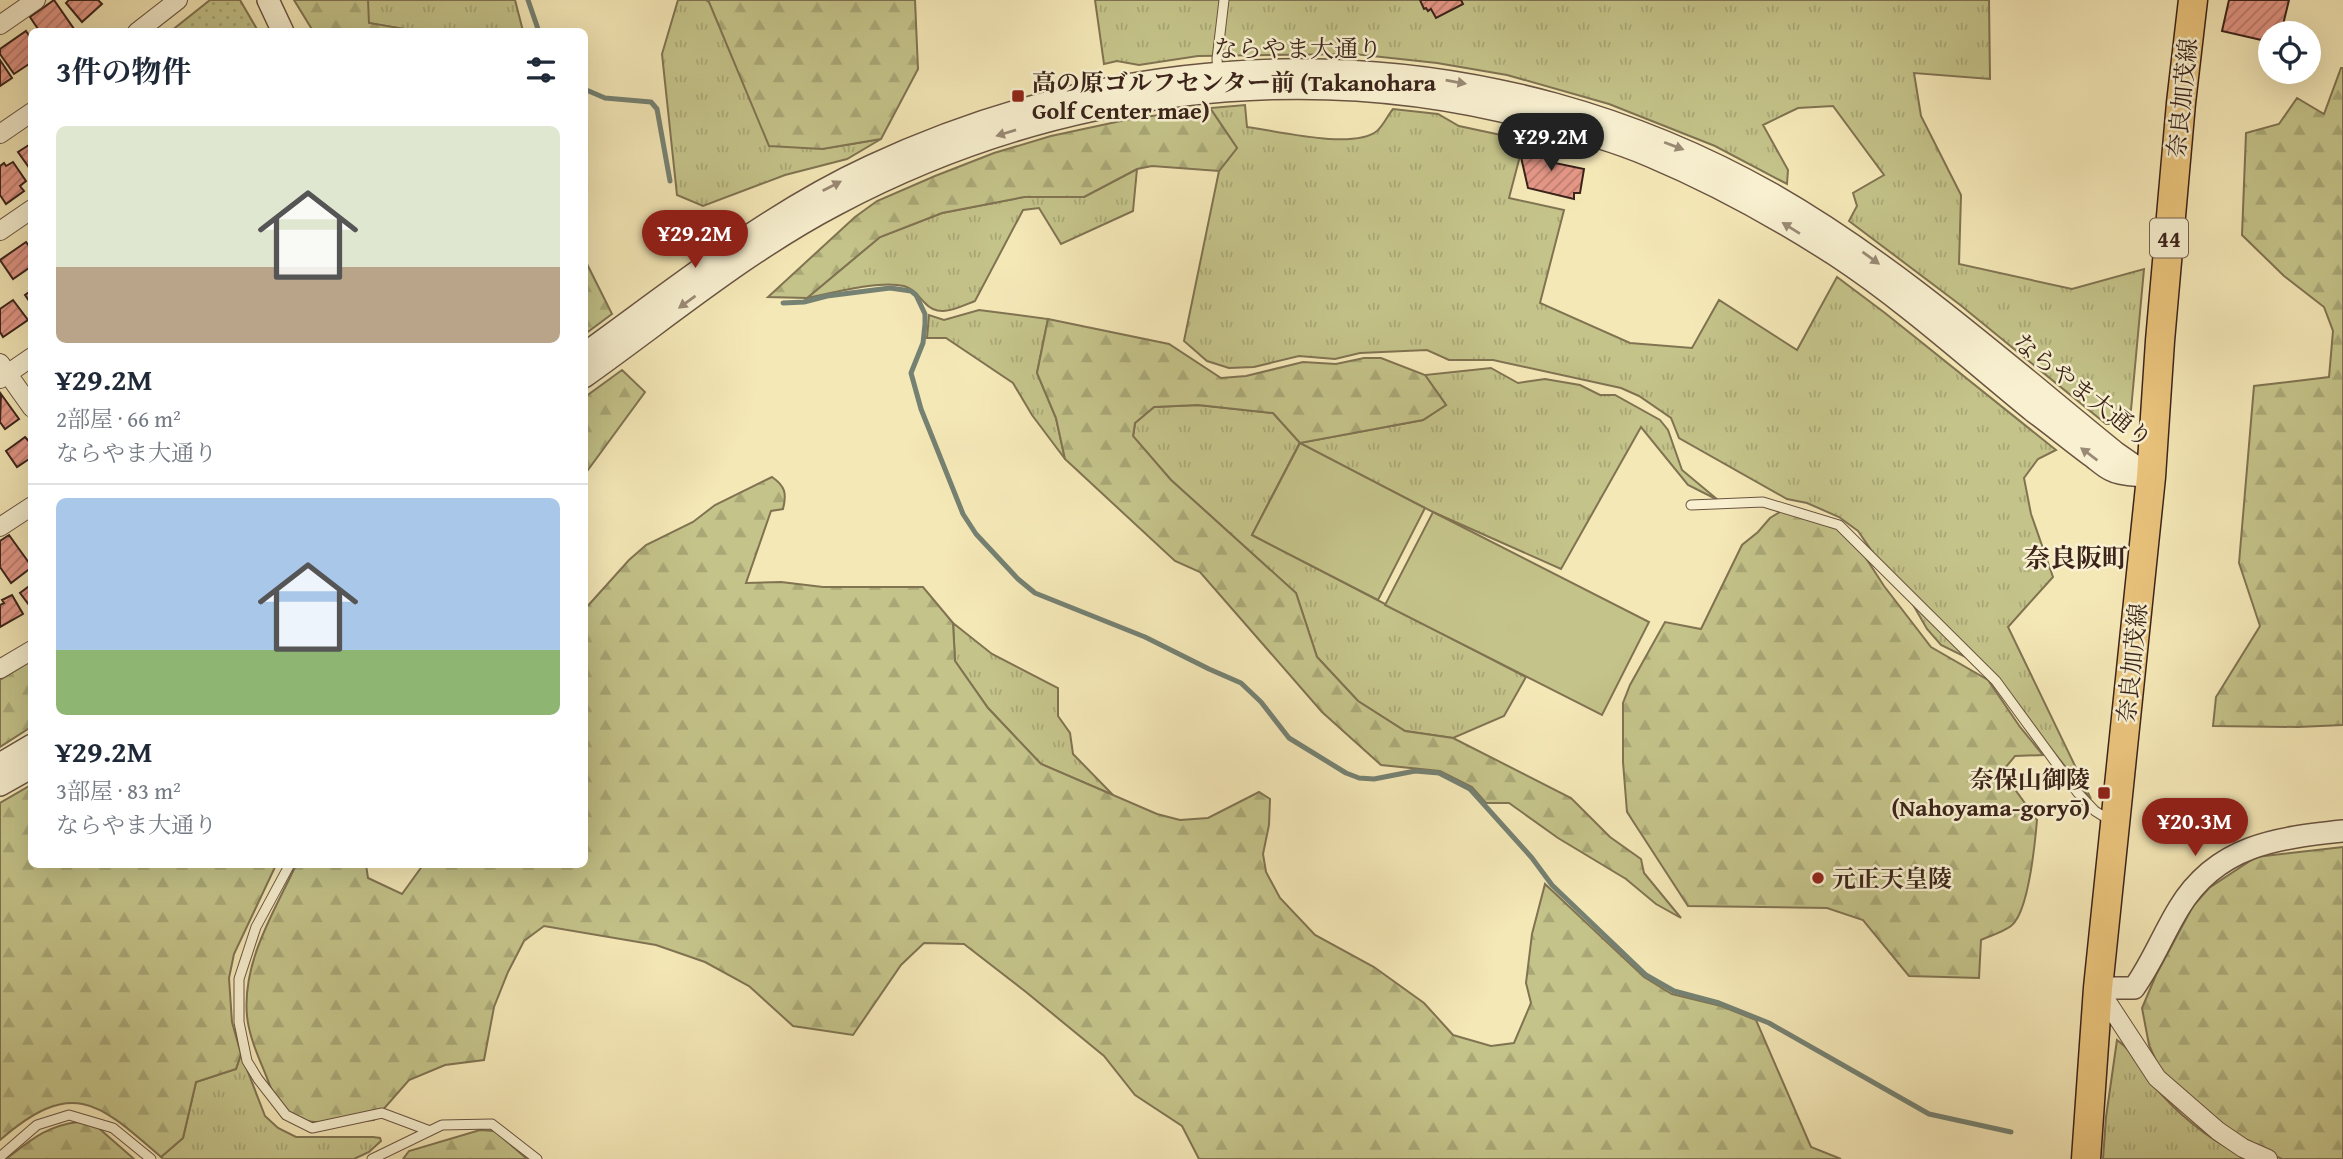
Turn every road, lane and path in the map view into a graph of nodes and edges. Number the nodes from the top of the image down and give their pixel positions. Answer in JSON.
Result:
{"nodes":[{"id":1,"x":36,"y":0,"type":"edge"},
{"id":2,"x":178,"y":0,"type":"edge"},
{"id":3,"x":268,"y":0,"type":"edge"},
{"id":4,"x":1224,"y":0,"type":"edge"},
{"id":5,"x":2193,"y":0,"type":"edge"},
{"id":6,"x":0,"y":25,"type":"edge"},
{"id":7,"x":142,"y":28,"type":"edge"},
{"id":8,"x":281,"y":28,"type":"edge"},
{"id":9,"x":1218,"y":73,"type":"junction"},
{"id":10,"x":28,"y":115,"type":"edge"},
{"id":11,"x":0,"y":134,"type":"edge"},
{"id":12,"x":28,"y":212,"type":"edge"},
{"id":13,"x":778,"y":227,"type":"junction"},
{"id":14,"x":0,"y":232,"type":"edge"},
{"id":15,"x":628,"y":334,"type":"junction"},
{"id":16,"x":588,"y":352,"type":"edge"},
{"id":17,"x":28,"y":358,"type":"edge"},
{"id":18,"x":2,"y":372,"type":"edge"},
{"id":19,"x":588,"y":373,"type":"edge"},
{"id":20,"x":28,"y":403,"type":"edge"},
{"id":21,"x":2151,"y":477,"type":"junction"},
{"id":22,"x":1691,"y":505,"type":"dead end"},
{"id":23,"x":28,"y":509,"type":"edge"},
{"id":24,"x":0,"y":527,"type":"edge"},
{"id":25,"x":28,"y":652,"type":"edge"},
{"id":26,"x":0,"y":669,"type":"edge"},
{"id":27,"x":28,"y":747,"type":"edge"},
{"id":28,"x":0,"y":764,"type":"edge"},
{"id":29,"x":28,"y":769,"type":"edge"},
{"id":30,"x":0,"y":785,"type":"edge"},
{"id":31,"x":2115,"y":823,"type":"junction"},
{"id":32,"x":2343,"y":831,"type":"edge"},
{"id":33,"x":288,"y":868,"type":"edge"},
{"id":34,"x":2098,"y":988,"type":"junction"},
{"id":35,"x":430,"y":1131,"type":"junction"},
{"id":36,"x":0,"y":1157,"type":"edge"},
{"id":37,"x":151,"y":1159,"type":"edge"},
{"id":38,"x":372,"y":1159,"type":"edge"},
{"id":39,"x":537,"y":1159,"type":"edge"},
{"id":40,"x":2085,"y":1159,"type":"edge"},
{"id":41,"x":2268,"y":1159,"type":"edge"}],
"edges":[{"from":1,"to":6,"type":"street"},
{"from":2,"to":7,"type":"street"},
{"from":3,"to":8,"type":"street"},
{"from":4,"to":9,"type":"lane"},
{"from":5,"to":21,"type":"main road","name":"奈良加茂線","number":"44"},
{"from":13,"to":9,"type":"street","name":"ならやま大通り","one_way":true},
{"from":9,"to":21,"type":"street","name":"ならやま大通り","one_way":true},
{"from":10,"to":11,"type":"street"},
{"from":12,"to":14,"type":"street"},
{"from":13,"to":15,"type":"street","name":"ならやま大通り"},
{"from":21,"to":13,"type":"street","name":"ならやま大通り","one_way":true},
{"from":15,"to":16,"type":"street","name":"ならやま大通り"},
{"from":15,"to":19,"type":"street","name":"ならやま大通り"},
{"from":17,"to":18,"type":"street"},
{"from":18,"to":20,"type":"street"},
{"from":21,"to":31,"type":"main road","name":"奈良加茂線","number":"44"},
{"from":22,"to":31,"type":"lane"},
{"from":23,"to":24,"type":"street"},
{"from":25,"to":26,"type":"street"},
{"from":27,"to":28,"type":"street"},
{"from":29,"to":30,"type":"street"},
{"from":31,"to":34,"type":"main road","name":"奈良加茂線","number":"44"},
{"from":32,"to":34,"type":"street"},
{"from":33,"to":35,"type":"lane"},
{"from":34,"to":40,"type":"main road","name":"奈良加茂線","number":"44"},
{"from":34,"to":41,"type":"street"},
{"from":35,"to":38,"type":"lane"},
{"from":35,"to":39,"type":"lane"},
{"from":36,"to":37,"type":"lane"}]}
